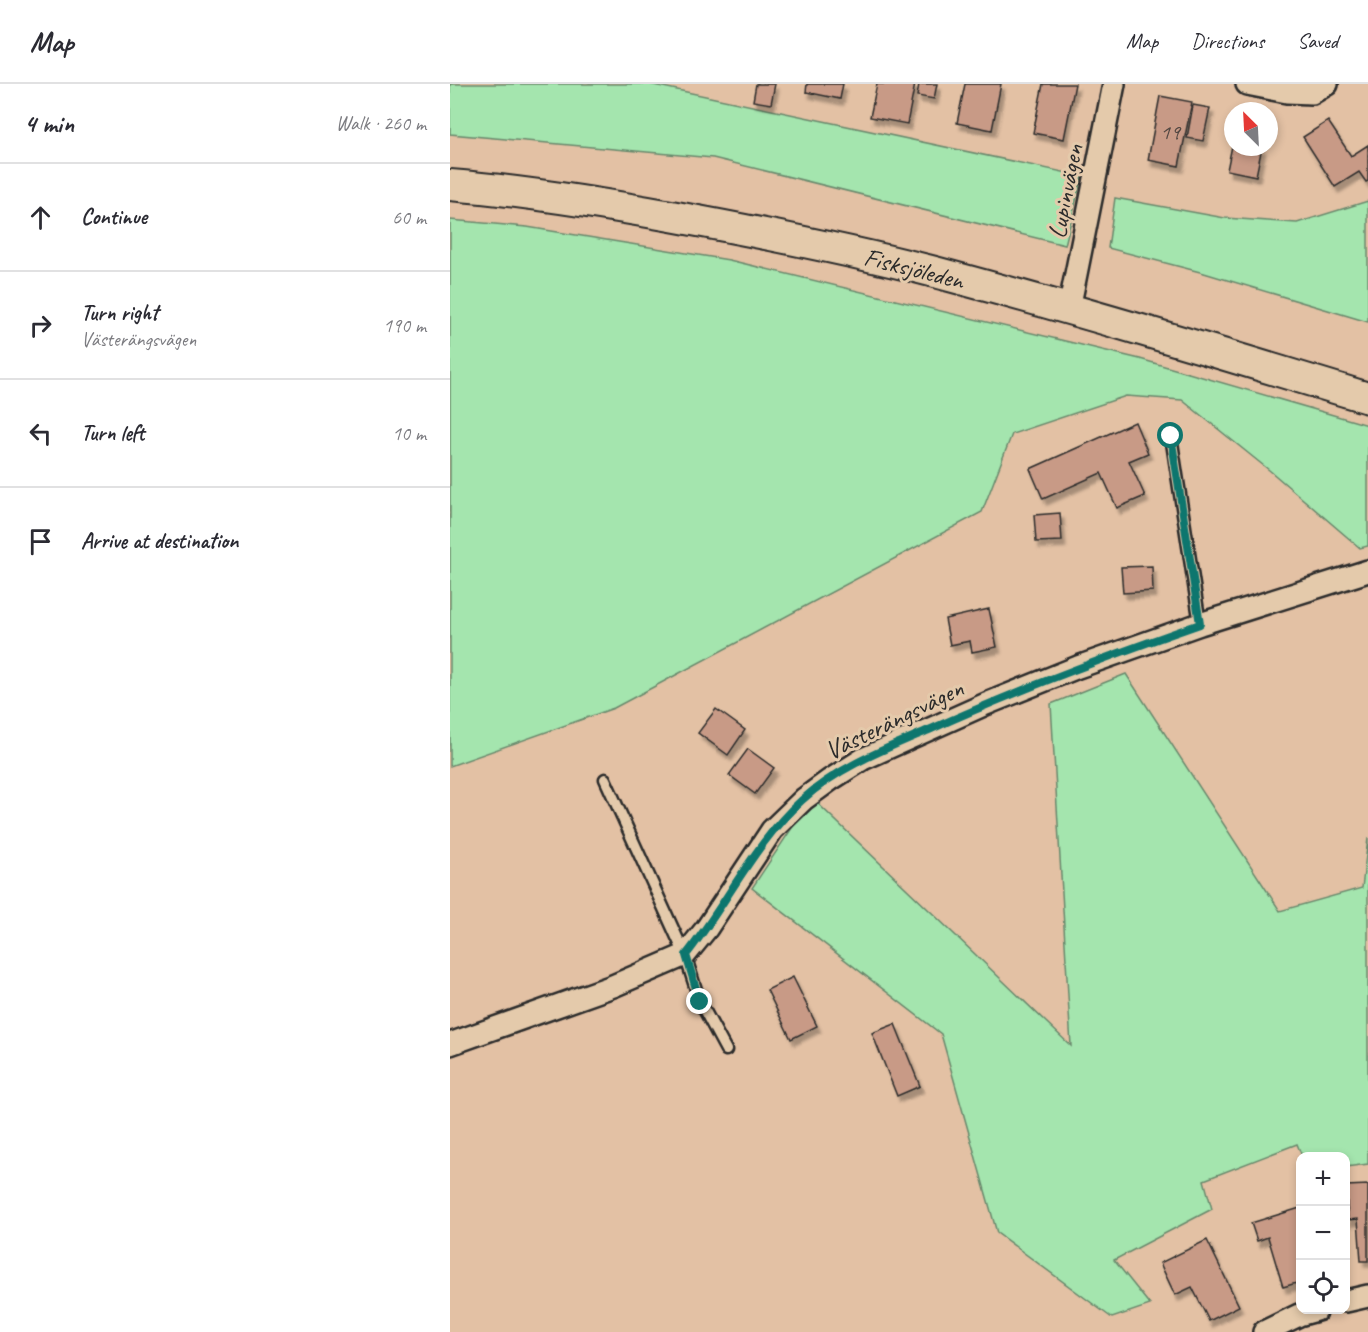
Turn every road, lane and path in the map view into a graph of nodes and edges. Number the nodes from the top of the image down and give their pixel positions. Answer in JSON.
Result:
{"nodes":[{"id":1,"x":1114,"y":84,"type":"edge"},
{"id":2,"x":1247,"y":84,"type":"edge"},
{"id":3,"x":1327,"y":84,"type":"edge"},
{"id":4,"x":450,"y":184,"type":"edge"},
{"id":5,"x":1069,"y":309,"type":"junction"},
{"id":6,"x":1368,"y":398,"type":"edge"},
{"id":7,"x":1171,"y":436,"type":"dead end"},
{"id":8,"x":1368,"y":571,"type":"edge"},
{"id":9,"x":1200,"y":624,"type":"junction"},
{"id":10,"x":605,"y":778,"type":"dead end"},
{"id":11,"x":686,"y":955,"type":"junction"},
{"id":12,"x":450,"y":1044,"type":"edge"},
{"id":13,"x":726,"y":1050,"type":"dead end"},
{"id":14,"x":1368,"y":1296,"type":"edge"},
{"id":15,"x":1350,"y":1300,"type":"edge"},
{"id":16,"x":1303,"y":1314,"type":"edge"},
{"id":17,"x":1264,"y":1332,"type":"edge"}],
"edges":[{"from":1,"to":5,"type":"street","name":"Lupinvägen"},
{"from":2,"to":3,"type":"street"},
{"from":4,"to":5,"type":"street","name":"Fisksjöleden"},
{"from":5,"to":6,"type":"street","name":"Fisksjöleden"},
{"from":7,"to":9,"type":"lane"},
{"from":8,"to":9,"type":"street","name":"Västerängsvägen"},
{"from":9,"to":11,"type":"street","name":"Västerängsvägen"},
{"from":10,"to":11,"type":"lane"},
{"from":11,"to":12,"type":"street","name":"Västerängsvägen"},
{"from":11,"to":13,"type":"lane"},
{"from":14,"to":15,"type":"street"},
{"from":16,"to":17,"type":"street"}]}
